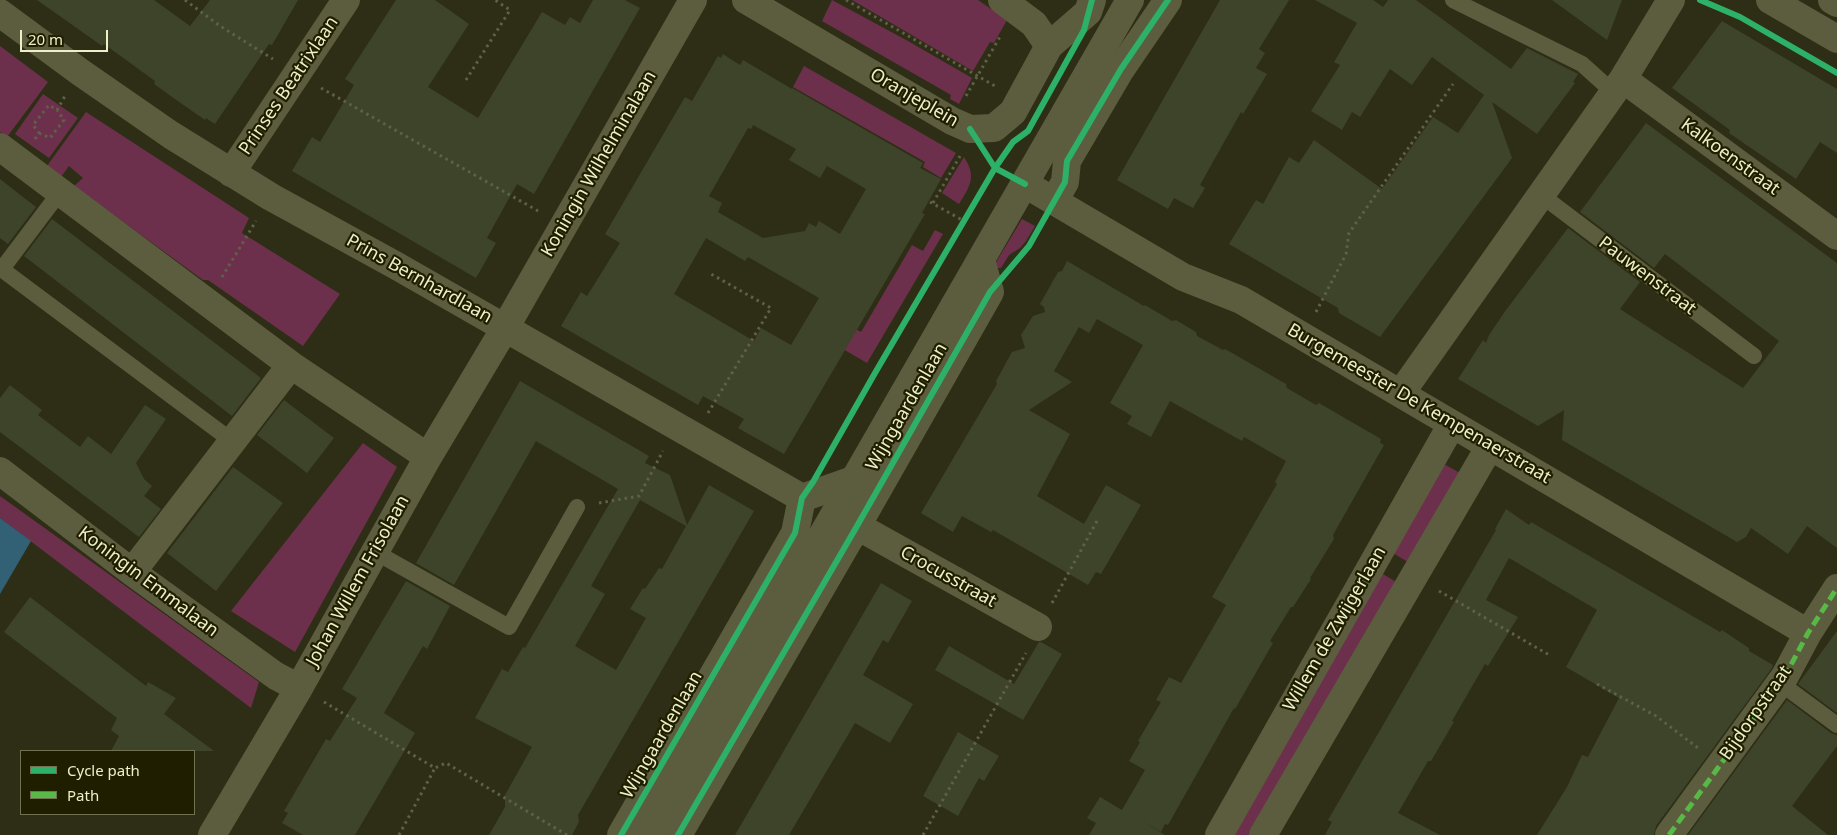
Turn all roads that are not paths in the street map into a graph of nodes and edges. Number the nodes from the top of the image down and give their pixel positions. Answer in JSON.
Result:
{"nodes":[{"id":1,"x":346,"y":0,"type":"edge"},
{"id":2,"x":694,"y":0,"type":"edge"},
{"id":3,"x":746,"y":0,"type":"edge"},
{"id":4,"x":1092,"y":0,"type":"edge"},
{"id":5,"x":1130,"y":0,"type":"edge"},
{"id":6,"x":1168,"y":0,"type":"edge"},
{"id":7,"x":1454,"y":0,"type":"edge"},
{"id":8,"x":1671,"y":0,"type":"edge"},
{"id":9,"x":1770,"y":0,"type":"edge"},
{"id":10,"x":1832,"y":0,"type":"edge"},
{"id":11,"x":1837,"y":3,"type":"edge"},
{"id":12,"x":1008,"y":5,"type":"edge"},
{"id":13,"x":0,"y":13,"type":"edge"},
{"id":14,"x":1837,"y":39,"type":"edge"},
{"id":15,"x":1049,"y":46,"type":"junction"},
{"id":16,"x":1618,"y":86,"type":"junction"},
{"id":17,"x":10,"y":154,"type":"edge"},
{"id":18,"x":231,"y":173,"type":"junction"},
{"id":19,"x":1025,"y":184,"type":"junction"},
{"id":20,"x":60,"y":192,"type":"junction"},
{"id":21,"x":1540,"y":195,"type":"junction"},
{"id":22,"x":1054,"y":201,"type":"junction"},
{"id":23,"x":1837,"y":236,"type":"edge"},
{"id":24,"x":981,"y":260,"type":"junction"},
{"id":25,"x":1,"y":269,"type":"edge"},
{"id":26,"x":505,"y":328,"type":"junction"},
{"id":27,"x":1754,"y":356,"type":"dead end"},
{"id":28,"x":291,"y":365,"type":"junction"},
{"id":29,"x":1401,"y":393,"type":"junction"},
{"id":30,"x":1452,"y":424,"type":"junction"},
{"id":31,"x":232,"y":441,"type":"junction"},
{"id":32,"x":1490,"y":446,"type":"junction"},
{"id":33,"x":428,"y":457,"type":"junction"},
{"id":34,"x":0,"y":471,"type":"edge"},
{"id":35,"x":856,"y":479,"type":"junction"},
{"id":36,"x":802,"y":498,"type":"junction"},
{"id":37,"x":577,"y":507,"type":"road end"},
{"id":38,"x":857,"y":526,"type":"junction"},
{"id":39,"x":375,"y":552,"type":"junction"},
{"id":40,"x":132,"y":572,"type":"junction"},
{"id":41,"x":1837,"y":588,"type":"edge"},
{"id":42,"x":1038,"y":627,"type":"road end"},
{"id":43,"x":1808,"y":632,"type":"junction"},
{"id":44,"x":1780,"y":683,"type":"junction"},
{"id":45,"x":299,"y":688,"type":"junction"},
{"id":46,"x":1837,"y":725,"type":"edge"},
{"id":47,"x":212,"y":835,"type":"edge"},
{"id":48,"x":621,"y":835,"type":"edge"},
{"id":49,"x":650,"y":835,"type":"edge"},
{"id":50,"x":678,"y":835,"type":"edge"},
{"id":51,"x":1219,"y":835,"type":"edge"},
{"id":52,"x":1263,"y":835,"type":"edge"},
{"id":53,"x":1669,"y":835,"type":"edge"}],
"edges":[{"from":1,"to":18,"type":"street","name":"Prinses Beatrixlaan"},
{"from":2,"to":26,"type":"street","name":"Koningin Wilhelminalaan"},
{"from":3,"to":15,"type":"street","name":"Oranjeplein"},
{"from":4,"to":15,"type":"street"},
{"from":5,"to":19,"type":"street","name":"Wijngaardenlaan"},
{"from":6,"to":22,"type":"street"},
{"from":7,"to":16,"type":"lane"},
{"from":8,"to":16,"type":"street"},
{"from":9,"to":14,"type":"street"},
{"from":10,"to":11,"type":"street"},
{"from":12,"to":15,"type":"street"},
{"from":13,"to":18,"type":"street","name":"Prins Bernhardlaan"},
{"from":16,"to":21,"type":"street"},
{"from":16,"to":23,"type":"street","name":"Kalkoenstraat"},
{"from":17,"to":20,"type":"street"},
{"from":18,"to":26,"type":"street","name":"Prins Bernhardlaan"},
{"from":19,"to":22,"type":"street","name":"Burgemeester De Kempenaerstraat"},
{"from":19,"to":24,"type":"street","name":"Wijngaardenlaan"},
{"from":20,"to":25,"type":"lane"},
{"from":20,"to":28,"type":"street"},
{"from":21,"to":27,"type":"lane","name":"Pauwenstraat"},
{"from":21,"to":29,"type":"street"},
{"from":22,"to":29,"type":"street","name":"Burgemeester De Kempenaerstraat"},
{"from":24,"to":35,"type":"street","name":"Wijngaardenlaan"},
{"from":24,"to":38,"type":"street","name":"Wijngaardenlaan"},
{"from":25,"to":31,"type":"lane"},
{"from":26,"to":33,"type":"street","name":"Johan Willem Frisolaan"},
{"from":26,"to":36,"type":"street","name":"Prins Bernhardlaan"},
{"from":28,"to":31,"type":"street"},
{"from":28,"to":33,"type":"street"},
{"from":29,"to":30,"type":"street","name":"Burgemeester De Kempenaerstraat"},
{"from":30,"to":32,"type":"street","name":"Burgemeester De Kempenaerstraat"},
{"from":30,"to":51,"type":"street","name":"Willem de Zwijgerlaan"},
{"from":31,"to":40,"type":"street"},
{"from":32,"to":43,"type":"street","name":"Burgemeester De Kempenaerstraat"},
{"from":32,"to":52,"type":"street"},
{"from":33,"to":39,"type":"street","name":"Johan Willem Frisolaan"},
{"from":34,"to":40,"type":"street","name":"Koningin Emmalaan"},
{"from":35,"to":36,"type":"street"},
{"from":35,"to":49,"type":"street","name":"Wijngaardenlaan"},
{"from":36,"to":48,"type":"street","name":"Wijngaardenlaan"},
{"from":37,"to":39,"type":"lane"},
{"from":38,"to":42,"type":"street","name":"Crocusstraat"},
{"from":38,"to":50,"type":"street","name":"Wijngaardenlaan"},
{"from":39,"to":45,"type":"street","name":"Johan Willem Frisolaan"},
{"from":40,"to":45,"type":"street","name":"Koningin Emmalaan"},
{"from":41,"to":43,"type":"street","name":"Bijdorpstraat"},
{"from":43,"to":44,"type":"street","name":"Bijdorpstraat"},
{"from":44,"to":46,"type":"lane"},
{"from":44,"to":53,"type":"street","name":"Bijdorpstraat"},
{"from":45,"to":47,"type":"street","name":"Johan Willem Frisolaan"}]}
